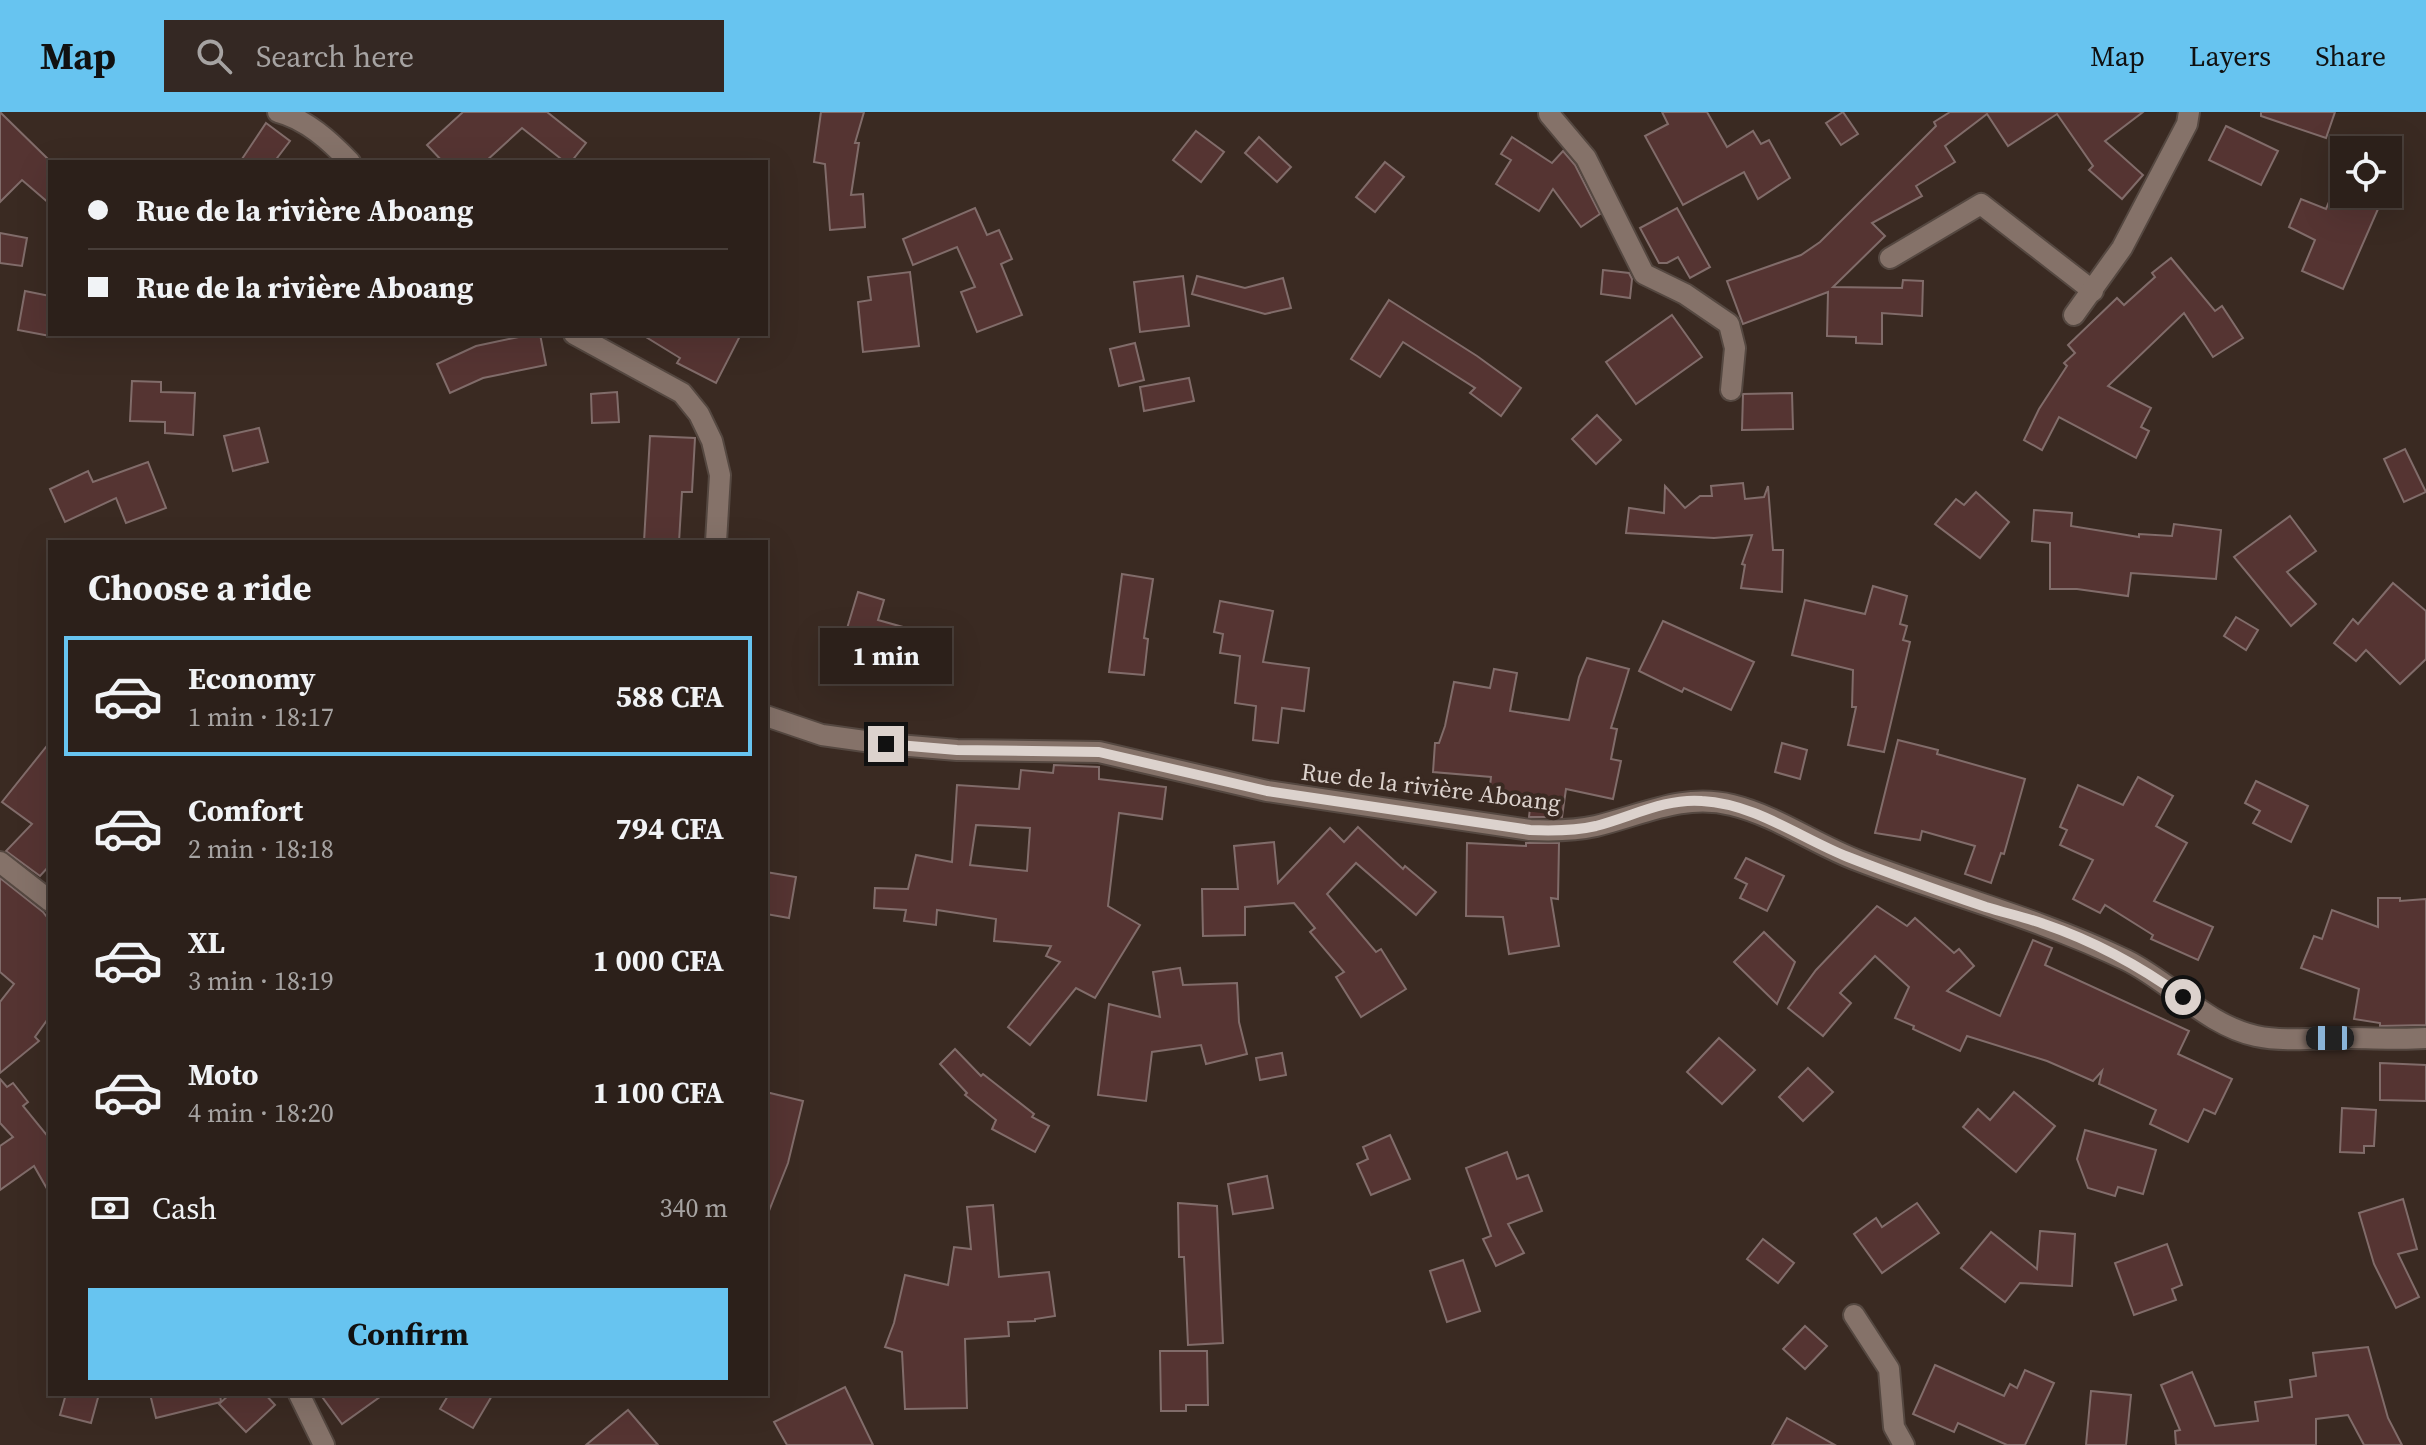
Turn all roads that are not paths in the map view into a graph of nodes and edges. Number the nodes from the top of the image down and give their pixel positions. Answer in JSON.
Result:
{"nodes":[{"id":1,"x":278,"y":112,"type":"edge"},
{"id":2,"x":2189,"y":112,"type":"edge"},
{"id":3,"x":1550,"y":113,"type":"edge"},
{"id":4,"x":348,"y":160,"type":"edge"},
{"id":5,"x":1890,"y":258,"type":"dead end"},
{"id":6,"x":2093,"y":291,"type":"junction"},
{"id":7,"x":2074,"y":315,"type":"dead end"},
{"id":8,"x":578,"y":336,"type":"edge"},
{"id":9,"x":1731,"y":390,"type":"dead end"},
{"id":10,"x":716,"y":540,"type":"edge"},
{"id":11,"x":768,"y":717,"type":"edge"},
{"id":12,"x":0,"y":862,"type":"edge"},
{"id":13,"x":48,"y":899,"type":"edge"},
{"id":14,"x":2426,"y":1038,"type":"edge"},
{"id":15,"x":1854,"y":1315,"type":"dead end"},
{"id":16,"x":300,"y":1396,"type":"edge"},
{"id":17,"x":324,"y":1445,"type":"edge"},
{"id":18,"x":1904,"y":1445,"type":"edge"}],
"edges":[{"from":1,"to":4,"type":"street"},
{"from":2,"to":6,"type":"street"},
{"from":3,"to":9,"type":"street"},
{"from":5,"to":6,"type":"street"},
{"from":6,"to":7,"type":"street"},
{"from":8,"to":10,"type":"street"},
{"from":11,"to":14,"type":"street","name":"Rue de la rivière Aboang"},
{"from":12,"to":13,"type":"street"},
{"from":15,"to":18,"type":"street"},
{"from":16,"to":17,"type":"street"}]}
